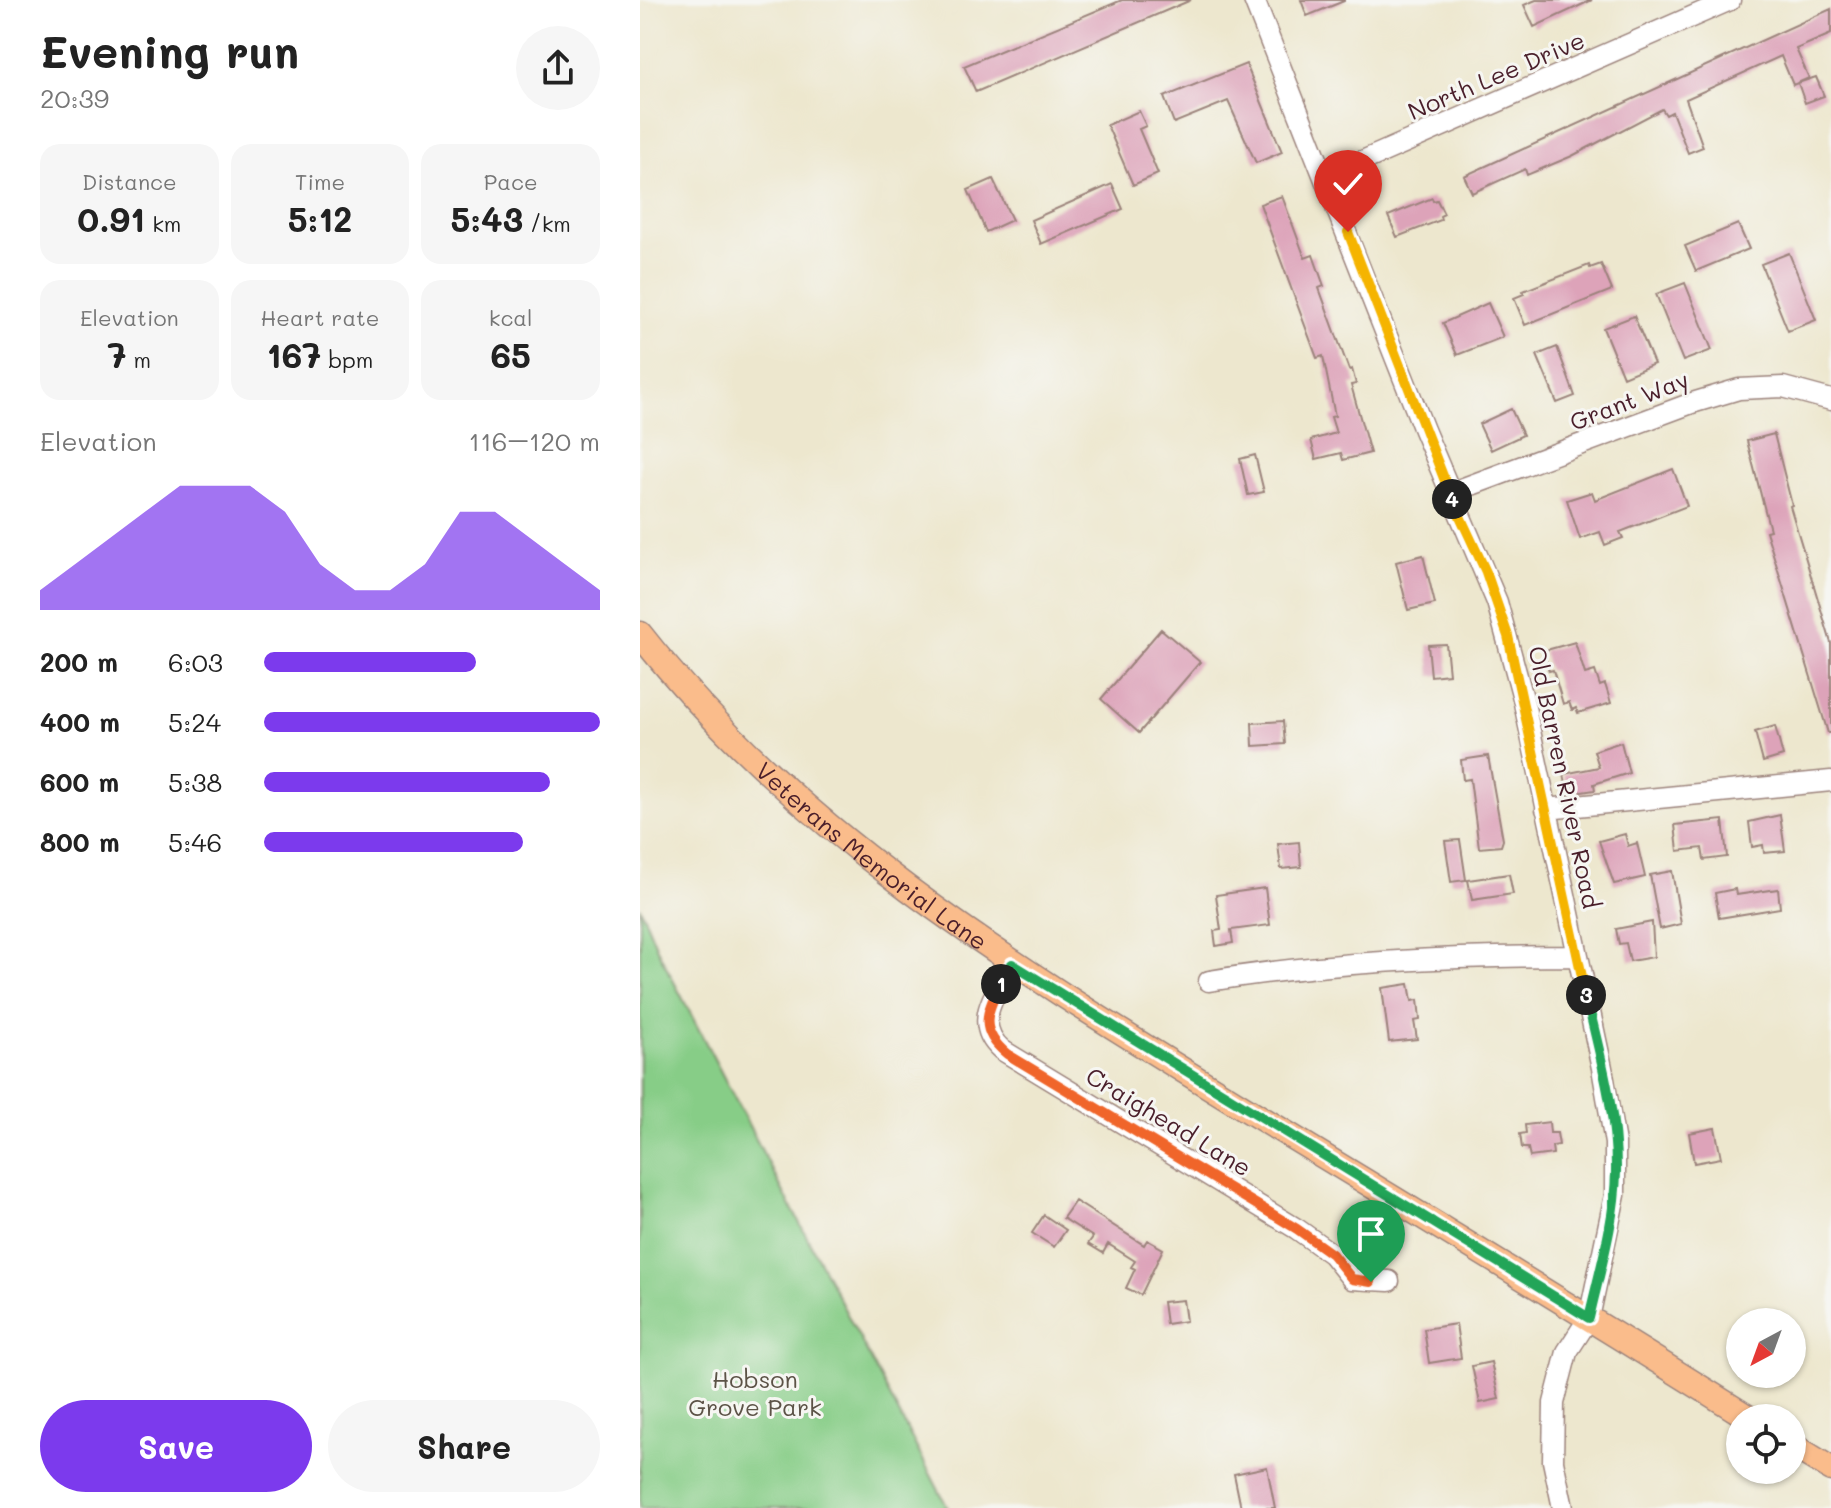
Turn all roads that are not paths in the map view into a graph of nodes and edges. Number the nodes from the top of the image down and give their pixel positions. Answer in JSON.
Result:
{"nodes":[{"id":1,"x":1254,"y":0,"type":"edge"},
{"id":2,"x":1730,"y":0,"type":"edge"},
{"id":3,"x":1326,"y":177,"type":"junction"},
{"id":4,"x":1831,"y":400,"type":"edge"},
{"id":5,"x":1450,"y":493,"type":"junction"},
{"id":6,"x":640,"y":634,"type":"edge"},
{"id":7,"x":1831,"y":781,"type":"edge"},
{"id":8,"x":1546,"y":809,"type":"junction"},
{"id":9,"x":1577,"y":956,"type":"junction"},
{"id":10,"x":1012,"y":964,"type":"junction"},
{"id":11,"x":1209,"y":981,"type":"dead end"},
{"id":12,"x":1389,"y":1281,"type":"dead end"},
{"id":13,"x":1589,"y":1318,"type":"junction"},
{"id":14,"x":1727,"y":1404,"type":"edge"},
{"id":15,"x":1806,"y":1454,"type":"edge"},
{"id":16,"x":1831,"y":1469,"type":"edge"},
{"id":17,"x":1563,"y":1508,"type":"edge"}],
"edges":[{"from":1,"to":3,"type":"street","name":"Old Barren River Road"},
{"from":2,"to":3,"type":"street","name":"North Lee Drive"},
{"from":3,"to":5,"type":"street","name":"Old Barren River Road"},
{"from":4,"to":5,"type":"street","name":"Grant Way"},
{"from":5,"to":8,"type":"street","name":"Old Barren River Road"},
{"from":6,"to":10,"type":"main road","name":"Veterans Memorial Lane"},
{"from":7,"to":8,"type":"street"},
{"from":8,"to":9,"type":"street","name":"Old Barren River Road"},
{"from":9,"to":11,"type":"street"},
{"from":9,"to":13,"type":"street","name":"Old Barren River Road"},
{"from":10,"to":12,"type":"street","name":"Craighead Lane"},
{"from":10,"to":13,"type":"main road","name":"Veterans Memorial Lane"},
{"from":13,"to":14,"type":"main road","name":"Veterans Memorial Lane"},
{"from":13,"to":17,"type":"street"},
{"from":15,"to":16,"type":"main road"}]}
